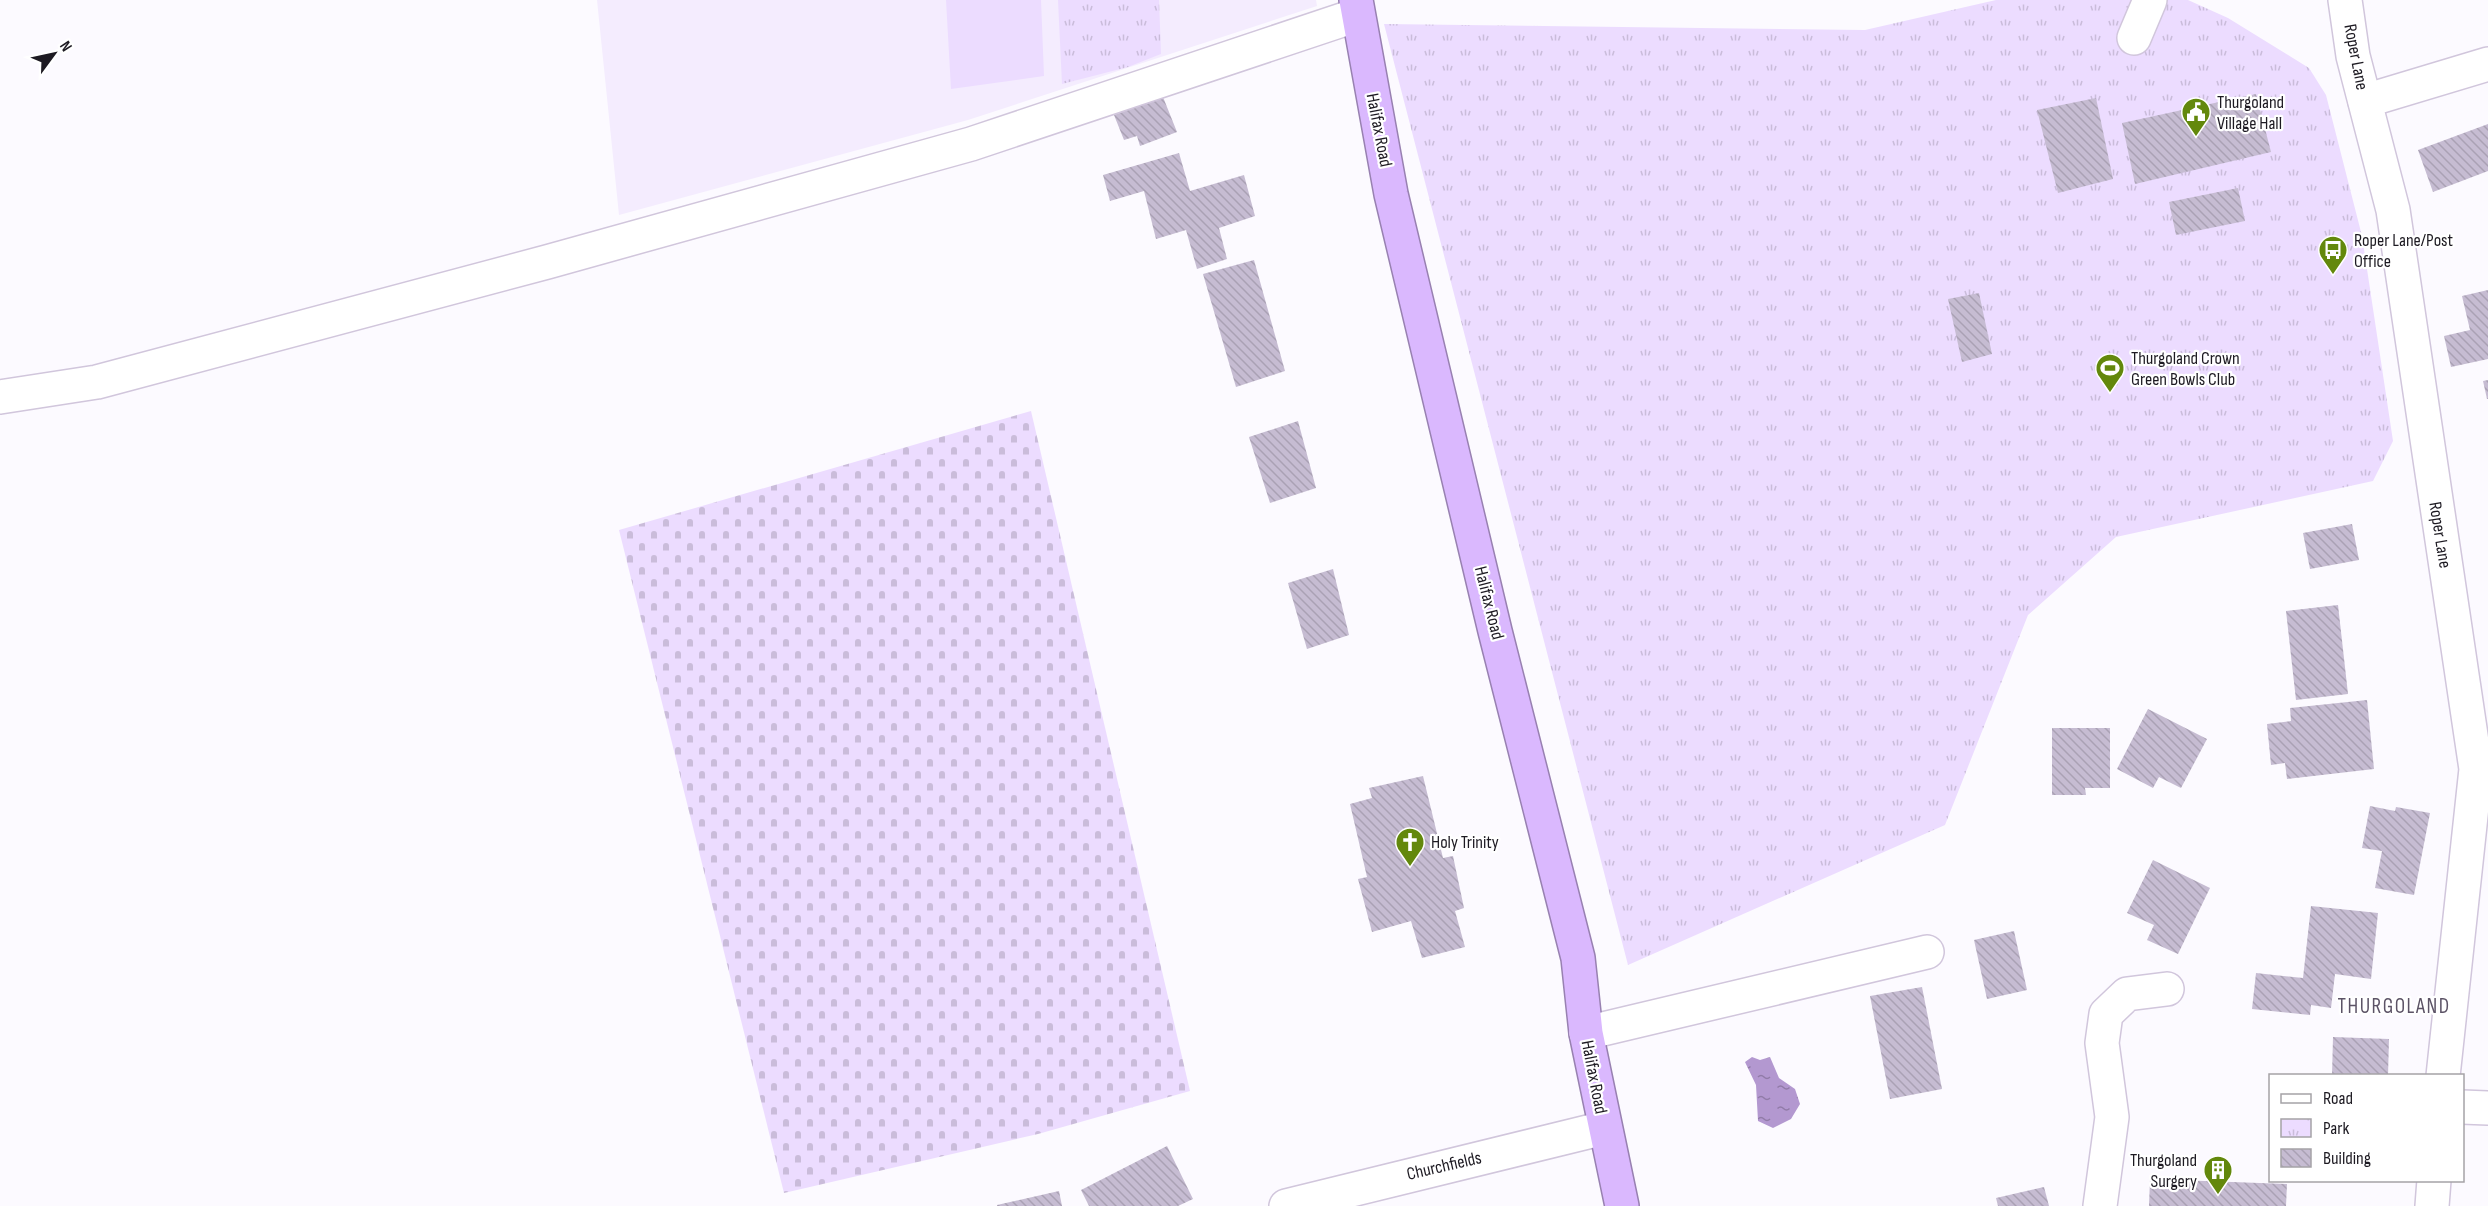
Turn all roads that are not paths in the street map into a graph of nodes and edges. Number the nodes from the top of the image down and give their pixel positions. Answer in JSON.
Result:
{"nodes":[{"id":1,"x":2150,"y":0,"type":"edge"},
{"id":2,"x":2345,"y":0,"type":"edge"},
{"id":3,"x":1357,"y":7,"type":"edge"},
{"id":4,"x":2134,"y":38,"type":"dead end"},
{"id":5,"x":2488,"y":64,"type":"edge"},
{"id":6,"x":2365,"y":101,"type":"junction"},
{"id":7,"x":0,"y":397,"type":"edge"},
{"id":8,"x":2482,"y":770,"type":"edge"},
{"id":9,"x":1928,"y":952,"type":"dead end"},
{"id":10,"x":2167,"y":989,"type":"dead end"},
{"id":11,"x":1586,"y":1034,"type":"junction"},
{"id":12,"x":2443,"y":1074,"type":"edge"},
{"id":13,"x":2464,"y":1107,"type":"edge"},
{"id":14,"x":2488,"y":1108,"type":"edge"},
{"id":15,"x":1604,"y":1128,"type":"junction"},
{"id":16,"x":2434,"y":1182,"type":"edge"},
{"id":17,"x":1286,"y":1206,"type":"edge"},
{"id":18,"x":1622,"y":1206,"type":"edge"},
{"id":19,"x":2100,"y":1206,"type":"edge"},
{"id":20,"x":2432,"y":1206,"type":"edge"}],
"edges":[{"from":1,"to":4,"type":"street"},
{"from":2,"to":6,"type":"street","name":"Roper Lane"},
{"from":3,"to":7,"type":"street"},
{"from":3,"to":11,"type":"highway","name":"Halifax Road"},
{"from":5,"to":6,"type":"street"},
{"from":6,"to":8,"type":"street","name":"Roper Lane"},
{"from":8,"to":12,"type":"street","name":"Roper Lane"},
{"from":9,"to":11,"type":"street"},
{"from":10,"to":19,"type":"street"},
{"from":11,"to":15,"type":"highway","name":"Halifax Road"},
{"from":13,"to":14,"type":"street"},
{"from":15,"to":17,"type":"street","name":"Churchfields"},
{"from":15,"to":18,"type":"highway","name":"Halifax Road"},
{"from":16,"to":20,"type":"street"}]}
